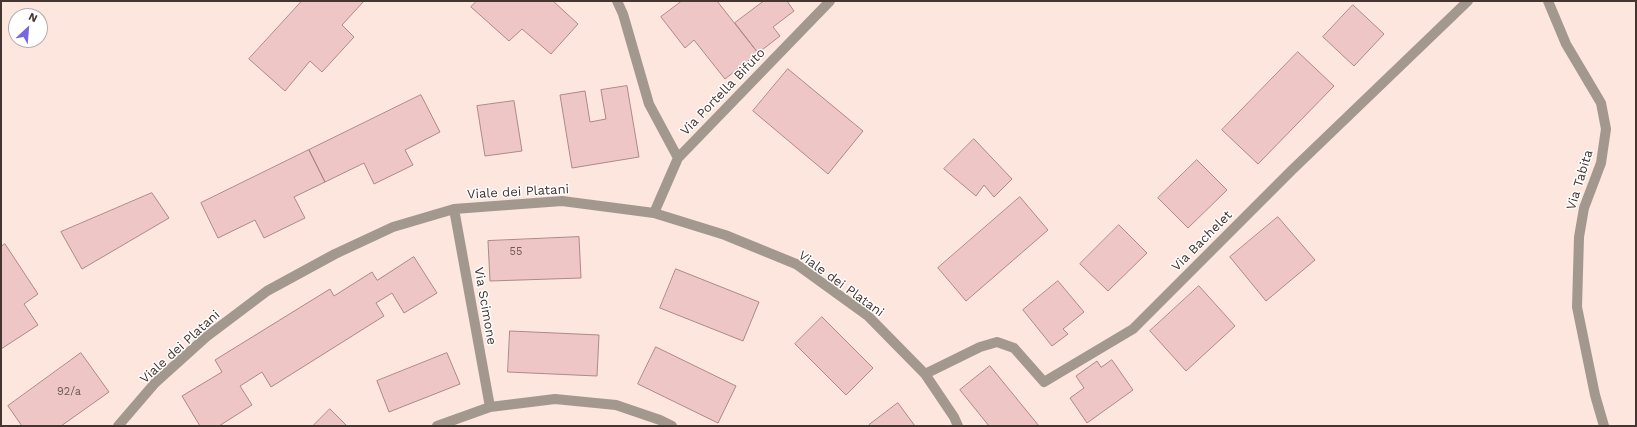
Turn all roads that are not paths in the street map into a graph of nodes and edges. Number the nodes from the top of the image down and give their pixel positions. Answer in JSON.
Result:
{"nodes":[{"id":1,"x":617,"y":1,"type":"edge"},
{"id":2,"x":830,"y":1,"type":"edge"},
{"id":3,"x":1468,"y":1,"type":"edge"},
{"id":4,"x":1548,"y":1,"type":"edge"},
{"id":5,"x":678,"y":158,"type":"junction"},
{"id":6,"x":454,"y":209,"type":"junction"},
{"id":7,"x":654,"y":213,"type":"junction"},
{"id":8,"x":925,"y":374,"type":"junction"},
{"id":9,"x":490,"y":407,"type":"junction"},
{"id":10,"x":118,"y":426,"type":"edge"},
{"id":11,"x":438,"y":426,"type":"edge"},
{"id":12,"x":672,"y":426,"type":"edge"},
{"id":13,"x":958,"y":426,"type":"edge"},
{"id":14,"x":1604,"y":426,"type":"edge"}],
"edges":[{"from":1,"to":5,"type":"street"},
{"from":2,"to":5,"type":"street","name":"Via Portella Bifuto"},
{"from":3,"to":8,"type":"street","name":"Via Bachelet"},
{"from":4,"to":14,"type":"street","name":"Via Tabita"},
{"from":5,"to":7,"type":"street","name":"Via Portella Bifuto"},
{"from":6,"to":7,"type":"street","name":"Viale dei Platani"},
{"from":6,"to":9,"type":"street","name":"Via Scimone"},
{"from":6,"to":10,"type":"street","name":"Viale dei Platani"},
{"from":7,"to":8,"type":"street","name":"Viale dei Platani"},
{"from":8,"to":13,"type":"street","name":"Viale dei Platani"},
{"from":9,"to":11,"type":"street"},
{"from":9,"to":12,"type":"street"}]}
